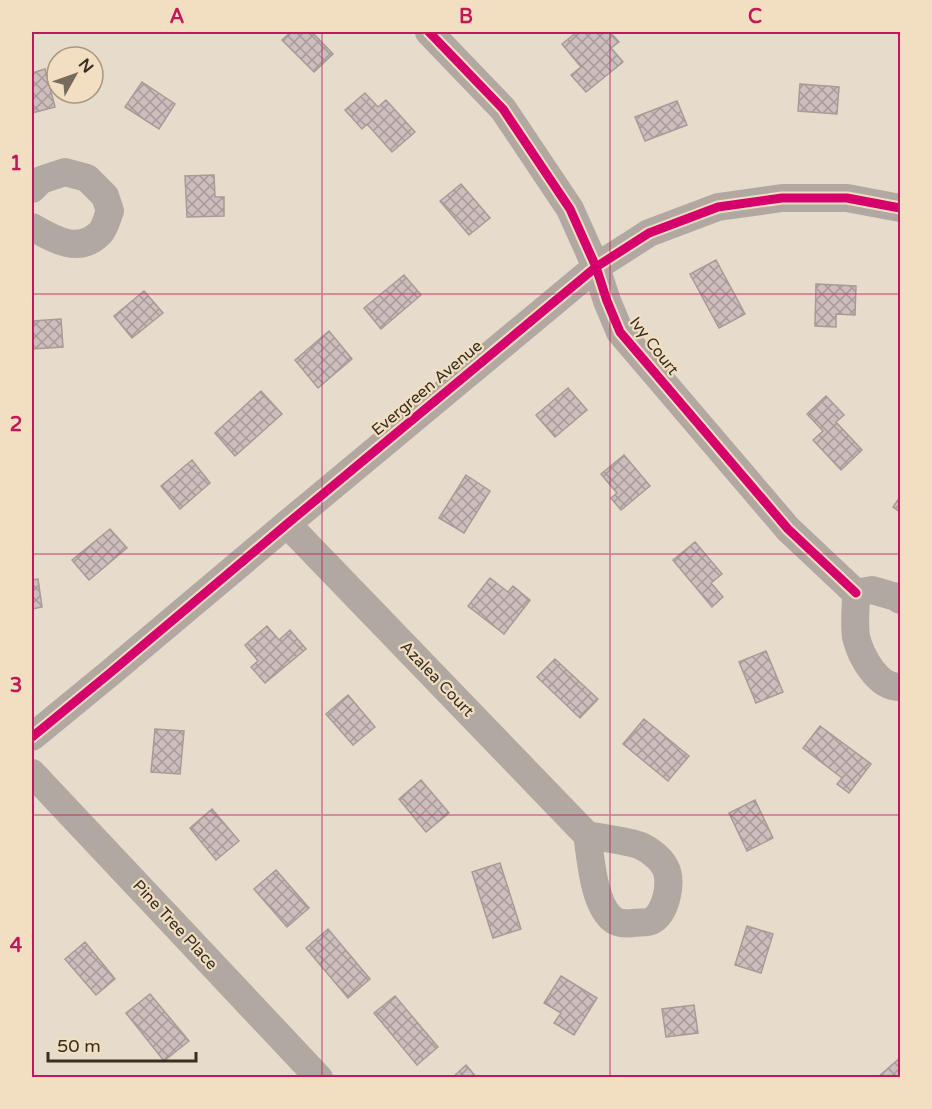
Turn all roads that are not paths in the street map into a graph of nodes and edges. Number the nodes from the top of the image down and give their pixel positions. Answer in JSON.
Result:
{"nodes":[{"id":1,"x":429,"y":32,"type":"edge"},
{"id":2,"x":32,"y":189,"type":"edge"},
{"id":3,"x":900,"y":208,"type":"edge"},
{"id":4,"x":32,"y":226,"type":"edge"},
{"id":5,"x":596,"y":267,"type":"junction"},
{"id":6,"x":287,"y":524,"type":"junction"},
{"id":7,"x":856,"y":593,"type":"junction"},
{"id":8,"x":900,"y":600,"type":"edge"},
{"id":9,"x":900,"y":687,"type":"edge"},
{"id":10,"x":32,"y":737,"type":"edge"},
{"id":11,"x":32,"y":773,"type":"edge"},
{"id":12,"x":587,"y":835,"type":"dead end"},
{"id":13,"x":318,"y":1077,"type":"edge"}],
"edges":[{"from":1,"to":5,"type":"street","name":"Ivy Court"},
{"from":2,"to":4,"type":"street"},
{"from":3,"to":5,"type":"street","name":"Evergreen Avenue"},
{"from":5,"to":6,"type":"street","name":"Evergreen Avenue"},
{"from":5,"to":7,"type":"street","name":"Ivy Court"},
{"from":6,"to":10,"type":"street","name":"Evergreen Avenue"},
{"from":6,"to":12,"type":"street","name":"Azalea Court"},
{"from":7,"to":8,"type":"street"},
{"from":7,"to":9,"type":"street"},
{"from":11,"to":13,"type":"street","name":"Pine Tree Place"}]}
